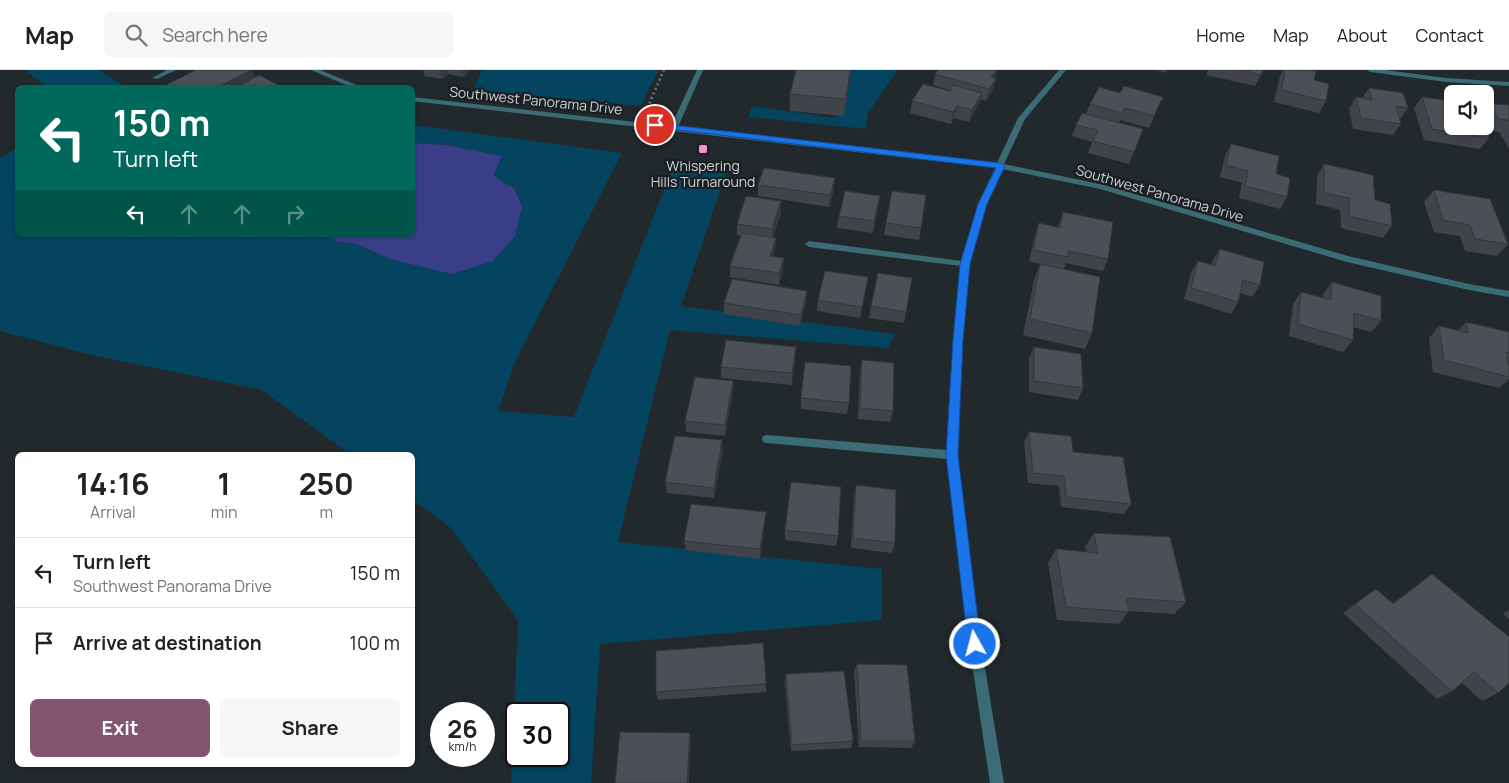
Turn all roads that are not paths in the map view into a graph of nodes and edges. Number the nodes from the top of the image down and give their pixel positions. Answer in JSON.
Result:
{"nodes":[{"id":1,"x":173,"y":70,"type":"edge"},
{"id":2,"x":314,"y":70,"type":"edge"},
{"id":3,"x":700,"y":70,"type":"edge"},
{"id":4,"x":1063,"y":70,"type":"edge"},
{"id":5,"x":1370,"y":70,"type":"edge"},
{"id":6,"x":155,"y":78,"type":"dead end"},
{"id":7,"x":1509,"y":84,"type":"edge"},
{"id":8,"x":353,"y":85,"type":"edge"},
{"id":9,"x":415,"y":99,"type":"edge"},
{"id":10,"x":674,"y":127,"type":"junction"},
{"id":11,"x":1001,"y":166,"type":"junction"},
{"id":12,"x":809,"y":244,"type":"dead end"},
{"id":13,"x":965,"y":264,"type":"junction"},
{"id":14,"x":1509,"y":294,"type":"edge"},
{"id":15,"x":767,"y":439,"type":"dead end"},
{"id":16,"x":952,"y":455,"type":"junction"},
{"id":17,"x":997,"y":783,"type":"edge"}],
"edges":[{"from":1,"to":6,"type":"street"},
{"from":2,"to":8,"type":"street"},
{"from":3,"to":10,"type":"street"},
{"from":4,"to":11,"type":"street"},
{"from":5,"to":7,"type":"street"},
{"from":9,"to":10,"type":"street","name":"Southwest Panorama Drive"},
{"from":10,"to":11,"type":"street","name":"Southwest Panorama Drive"},
{"from":11,"to":13,"type":"street"},
{"from":11,"to":14,"type":"street","name":"Southwest Panorama Drive"},
{"from":12,"to":13,"type":"street"},
{"from":13,"to":16,"type":"street"},
{"from":15,"to":16,"type":"street"},
{"from":16,"to":17,"type":"street"}]}
